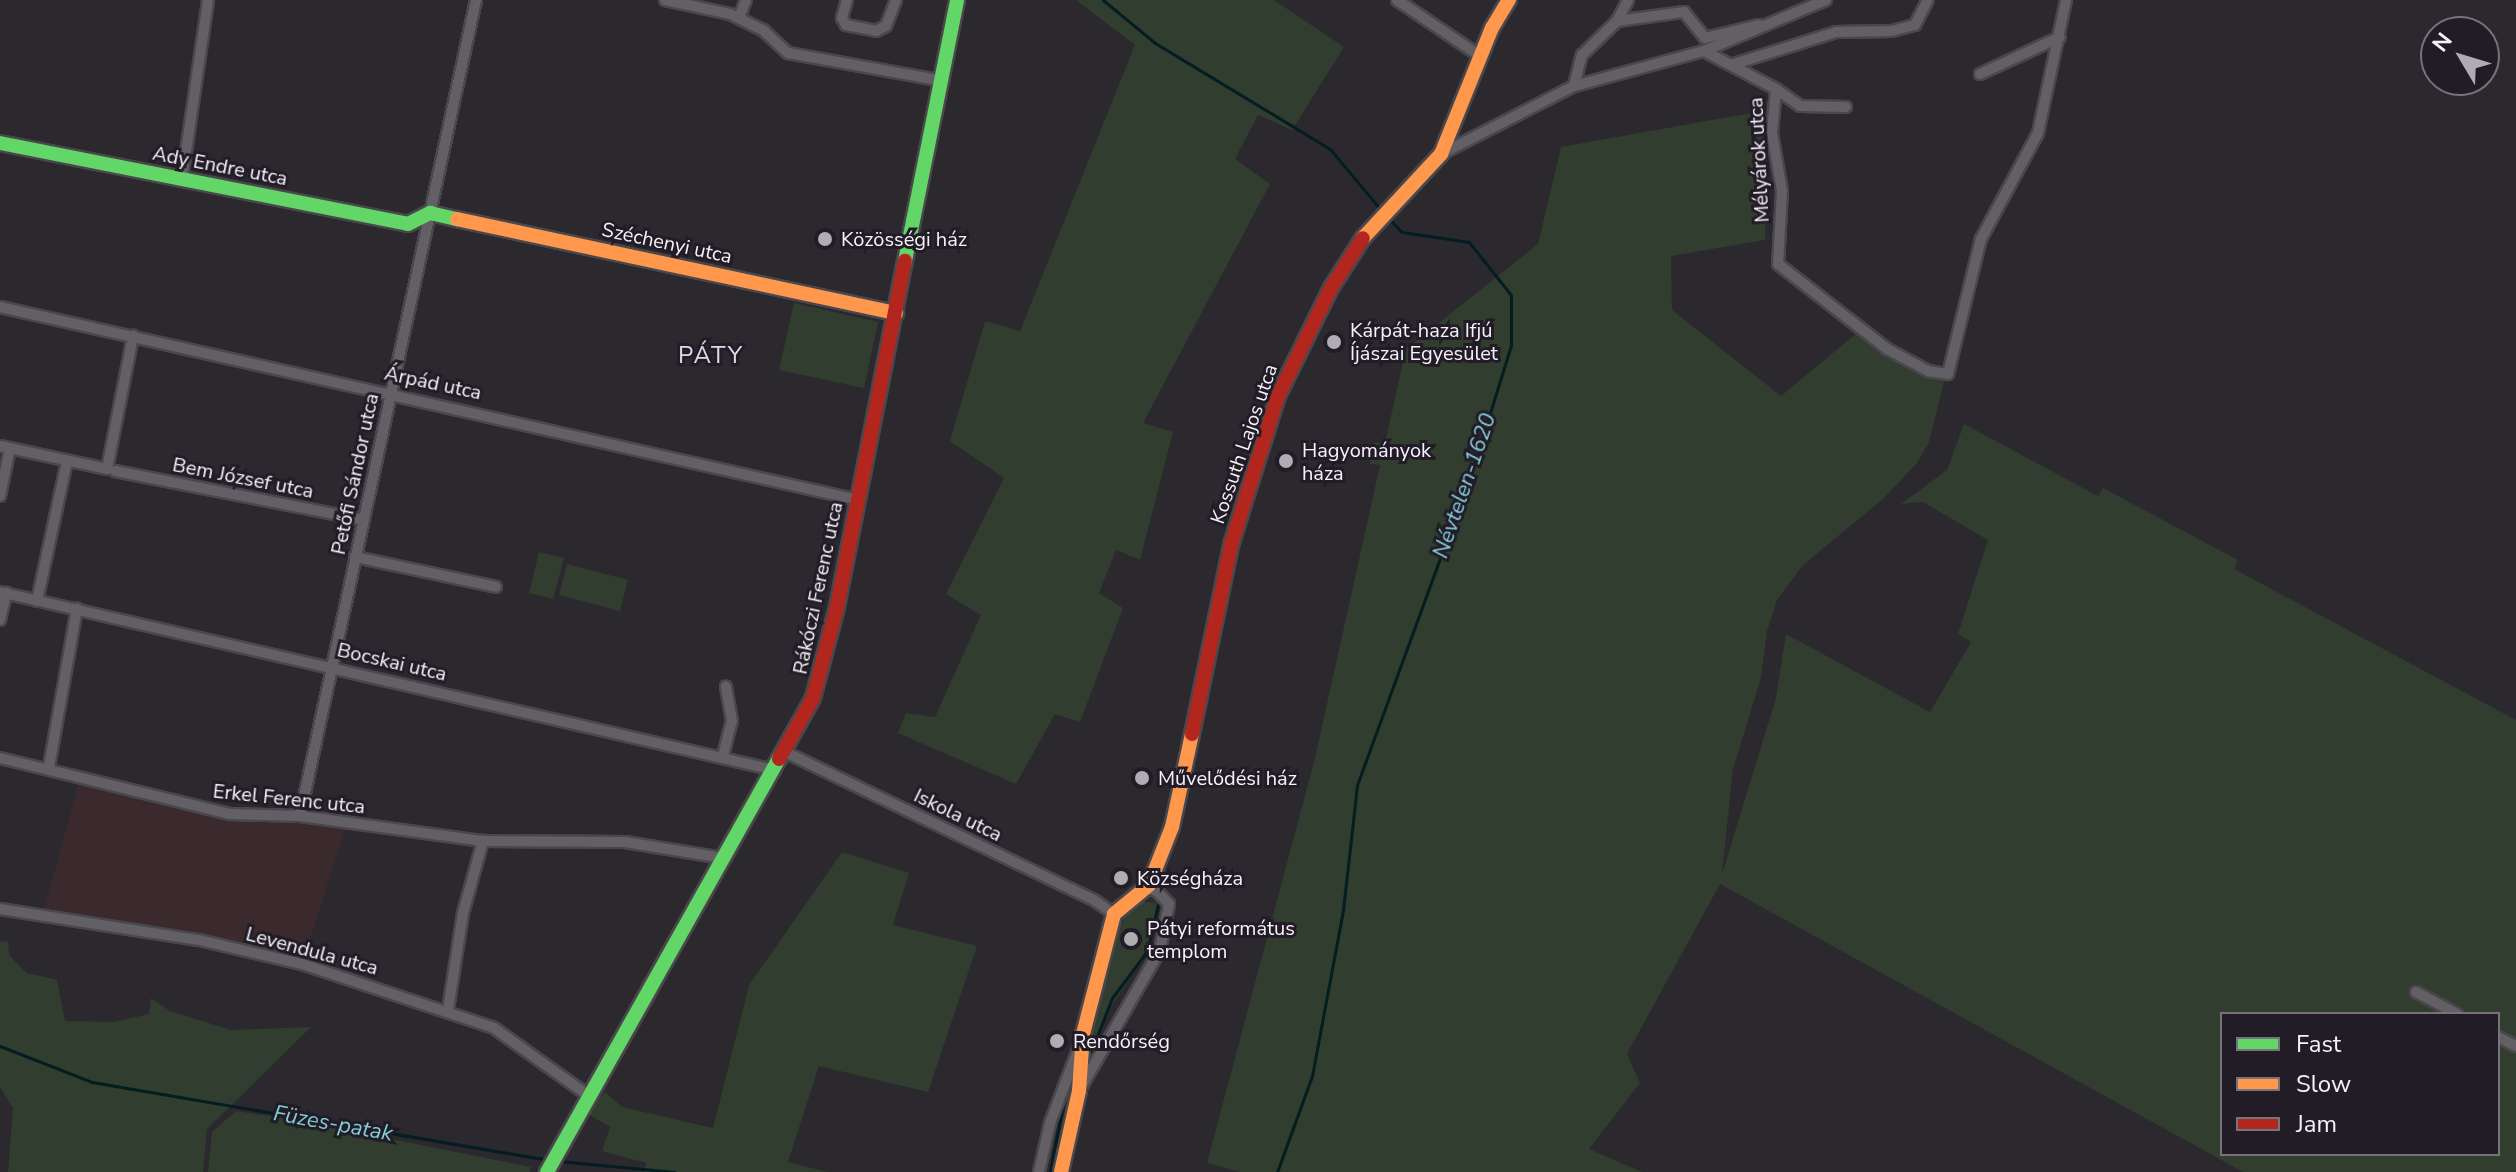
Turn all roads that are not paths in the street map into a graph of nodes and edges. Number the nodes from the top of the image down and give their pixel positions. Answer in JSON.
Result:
{"nodes":[{"id":1,"x":208,"y":0,"type":"edge"},
{"id":2,"x":476,"y":0,"type":"edge"},
{"id":3,"x":665,"y":0,"type":"edge"},
{"id":4,"x":746,"y":0,"type":"edge"},
{"id":5,"x":847,"y":0,"type":"edge"},
{"id":6,"x":896,"y":0,"type":"edge"},
{"id":7,"x":957,"y":0,"type":"edge"},
{"id":8,"x":1397,"y":0,"type":"edge"},
{"id":9,"x":1509,"y":0,"type":"edge"},
{"id":10,"x":1628,"y":0,"type":"edge"},
{"id":11,"x":1826,"y":0,"type":"edge"},
{"id":12,"x":1928,"y":0,"type":"edge"},
{"id":13,"x":2066,"y":0,"type":"edge"},
{"id":14,"x":1799,"y":12,"type":"junction"},
{"id":15,"x":739,"y":18,"type":"junction"},
{"id":16,"x":1617,"y":21,"type":"junction"},
{"id":17,"x":2060,"y":37,"type":"junction"},
{"id":18,"x":1704,"y":51,"type":"junction"},
{"id":19,"x":1480,"y":56,"type":"junction"},
{"id":20,"x":1734,"y":64,"type":"junction"},
{"id":21,"x":1980,"y":74,"type":"dead end"},
{"id":22,"x":944,"y":81,"type":"junction"},
{"id":23,"x":1574,"y":86,"type":"junction"},
{"id":24,"x":1776,"y":89,"type":"junction"},
{"id":25,"x":1846,"y":107,"type":"dead end"},
{"id":26,"x":0,"y":143,"type":"edge"},
{"id":27,"x":1441,"y":154,"type":"junction"},
{"id":28,"x":182,"y":179,"type":"junction"},
{"id":29,"x":430,"y":213,"type":"junction"},
{"id":30,"x":0,"y":307,"type":"edge"},
{"id":31,"x":896,"y":313,"type":"junction"},
{"id":32,"x":133,"y":336,"type":"junction"},
{"id":33,"x":391,"y":393,"type":"junction"},
{"id":34,"x":5,"y":447,"type":"edge"},
{"id":35,"x":67,"y":461,"type":"junction"},
{"id":36,"x":111,"y":470,"type":"junction"},
{"id":37,"x":0,"y":496,"type":"edge"},
{"id":38,"x":858,"y":500,"type":"junction"},
{"id":39,"x":364,"y":520,"type":"junction"},
{"id":40,"x":355,"y":557,"type":"junction"},
{"id":41,"x":496,"y":587,"type":"dead end"},
{"id":42,"x":3,"y":592,"type":"edge"},
{"id":43,"x":37,"y":601,"type":"junction"},
{"id":44,"x":77,"y":608,"type":"junction"},
{"id":45,"x":0,"y":620,"type":"edge"},
{"id":46,"x":332,"y":666,"type":"junction"},
{"id":47,"x":726,"y":687,"type":"dead end"},
{"id":48,"x":785,"y":752,"type":"junction"},
{"id":49,"x":723,"y":756,"type":"junction"},
{"id":50,"x":0,"y":758,"type":"edge"},
{"id":51,"x":49,"y":767,"type":"junction"},
{"id":52,"x":775,"y":770,"type":"junction"},
{"id":53,"x":300,"y":816,"type":"junction"},
{"id":54,"x":483,"y":841,"type":"junction"},
{"id":55,"x":723,"y":858,"type":"junction"},
{"id":56,"x":1155,"y":892,"type":"junction"},
{"id":57,"x":0,"y":909,"type":"edge"},
{"id":58,"x":1114,"y":914,"type":"junction"},
{"id":59,"x":2416,"y":992,"type":"dead end"},
{"id":60,"x":448,"y":1010,"type":"junction"},
{"id":61,"x":2453,"y":1012,"type":"edge"},
{"id":62,"x":1081,"y":1043,"type":"junction"},
{"id":63,"x":1079,"y":1091,"type":"junction"},
{"id":64,"x":589,"y":1096,"type":"junction"},
{"id":65,"x":551,"y":1165,"type":"edge"},
{"id":66,"x":1039,"y":1172,"type":"edge"},
{"id":67,"x":1061,"y":1172,"type":"edge"}],
"edges":[{"from":1,"to":28,"type":"street"},
{"from":2,"to":29,"type":"street","name":"Petőfi Sándor utca"},
{"from":3,"to":15,"type":"street"},
{"from":4,"to":15,"type":"street"},
{"from":5,"to":6,"type":"street"},
{"from":7,"to":22,"type":"street","name":"Rákóczi Ferenc utca"},
{"from":8,"to":19,"type":"street"},
{"from":9,"to":19,"type":"street","name":"Kossuth Lajos utca"},
{"from":10,"to":16,"type":"street"},
{"from":11,"to":14,"type":"street"},
{"from":12,"to":20,"type":"street"},
{"from":13,"to":17,"type":"street"},
{"from":14,"to":16,"type":"street"},
{"from":14,"to":18,"type":"street"},
{"from":15,"to":22,"type":"street"},
{"from":16,"to":23,"type":"street"},
{"from":17,"to":21,"type":"street"},
{"from":17,"to":24,"type":"street","name":"Mélyárok utca"},
{"from":18,"to":20,"type":"street","name":"Mélyárok utca"},
{"from":18,"to":23,"type":"street"},
{"from":19,"to":27,"type":"street","name":"Kossuth Lajos utca"},
{"from":20,"to":24,"type":"street","name":"Mélyárok utca"},
{"from":22,"to":31,"type":"street","name":"Rákóczi Ferenc utca"},
{"from":23,"to":27,"type":"street"},
{"from":24,"to":25,"type":"street"},
{"from":26,"to":28,"type":"street","name":"Ady Endre utca"},
{"from":27,"to":56,"type":"street","name":"Kossuth Lajos utca"},
{"from":28,"to":29,"type":"street","name":"Ady Endre utca"},
{"from":29,"to":31,"type":"street","name":"Széchenyi utca"},
{"from":29,"to":33,"type":"street","name":"Petőfi Sándor utca"},
{"from":30,"to":32,"type":"street","name":"Árpád utca"},
{"from":31,"to":38,"type":"street","name":"Rákóczi Ferenc utca"},
{"from":32,"to":33,"type":"street","name":"Árpád utca"},
{"from":32,"to":36,"type":"street"},
{"from":33,"to":38,"type":"street","name":"Árpád utca"},
{"from":33,"to":39,"type":"street","name":"Petőfi Sándor utca"},
{"from":34,"to":35,"type":"street","name":"Bem József utca"},
{"from":34,"to":37,"type":"street"},
{"from":35,"to":36,"type":"street","name":"Bem József utca"},
{"from":35,"to":43,"type":"street"},
{"from":36,"to":39,"type":"street","name":"Bem József utca"},
{"from":38,"to":48,"type":"street","name":"Rákóczi Ferenc utca"},
{"from":39,"to":40,"type":"street","name":"Petőfi Sándor utca"},
{"from":40,"to":41,"type":"street"},
{"from":40,"to":46,"type":"street","name":"Petőfi Sándor utca"},
{"from":42,"to":43,"type":"street","name":"Bocskai utca"},
{"from":42,"to":45,"type":"street"},
{"from":43,"to":44,"type":"street","name":"Bocskai utca"},
{"from":44,"to":46,"type":"street","name":"Bocskai utca"},
{"from":44,"to":51,"type":"street"},
{"from":46,"to":49,"type":"street","name":"Bocskai utca"},
{"from":46,"to":53,"type":"street","name":"Petőfi Sándor utca"},
{"from":47,"to":49,"type":"street"},
{"from":48,"to":52,"type":"street","name":"Rákóczi Ferenc utca"},
{"from":48,"to":58,"type":"street","name":"Iskola utca"},
{"from":49,"to":52,"type":"street","name":"Bocskai utca"},
{"from":50,"to":51,"type":"street","name":"Erkel Ferenc utca"},
{"from":51,"to":53,"type":"street","name":"Erkel Ferenc utca"},
{"from":52,"to":55,"type":"street","name":"Rákóczi Ferenc utca"},
{"from":53,"to":54,"type":"street","name":"Erkel Ferenc utca"},
{"from":54,"to":55,"type":"street","name":"Erkel Ferenc utca"},
{"from":54,"to":60,"type":"street"},
{"from":55,"to":64,"type":"street","name":"Rákóczi Ferenc utca"},
{"from":56,"to":58,"type":"street","name":"Kossuth Lajos utca"},
{"from":56,"to":63,"type":"street","name":"Kossuth Lajos utca"},
{"from":57,"to":60,"type":"street","name":"Levendula utca"},
{"from":58,"to":62,"type":"street","name":"Kossuth Lajos utca"},
{"from":59,"to":61,"type":"street"},
{"from":60,"to":64,"type":"street","name":"Levendula utca"},
{"from":62,"to":63,"type":"street","name":"Kossuth Lajos utca"},
{"from":62,"to":66,"type":"street","name":"Kossuth Lajos utca"},
{"from":63,"to":67,"type":"street","name":"Kossuth Lajos utca"},
{"from":64,"to":65,"type":"street","name":"Rákóczi Ferenc utca"}]}
